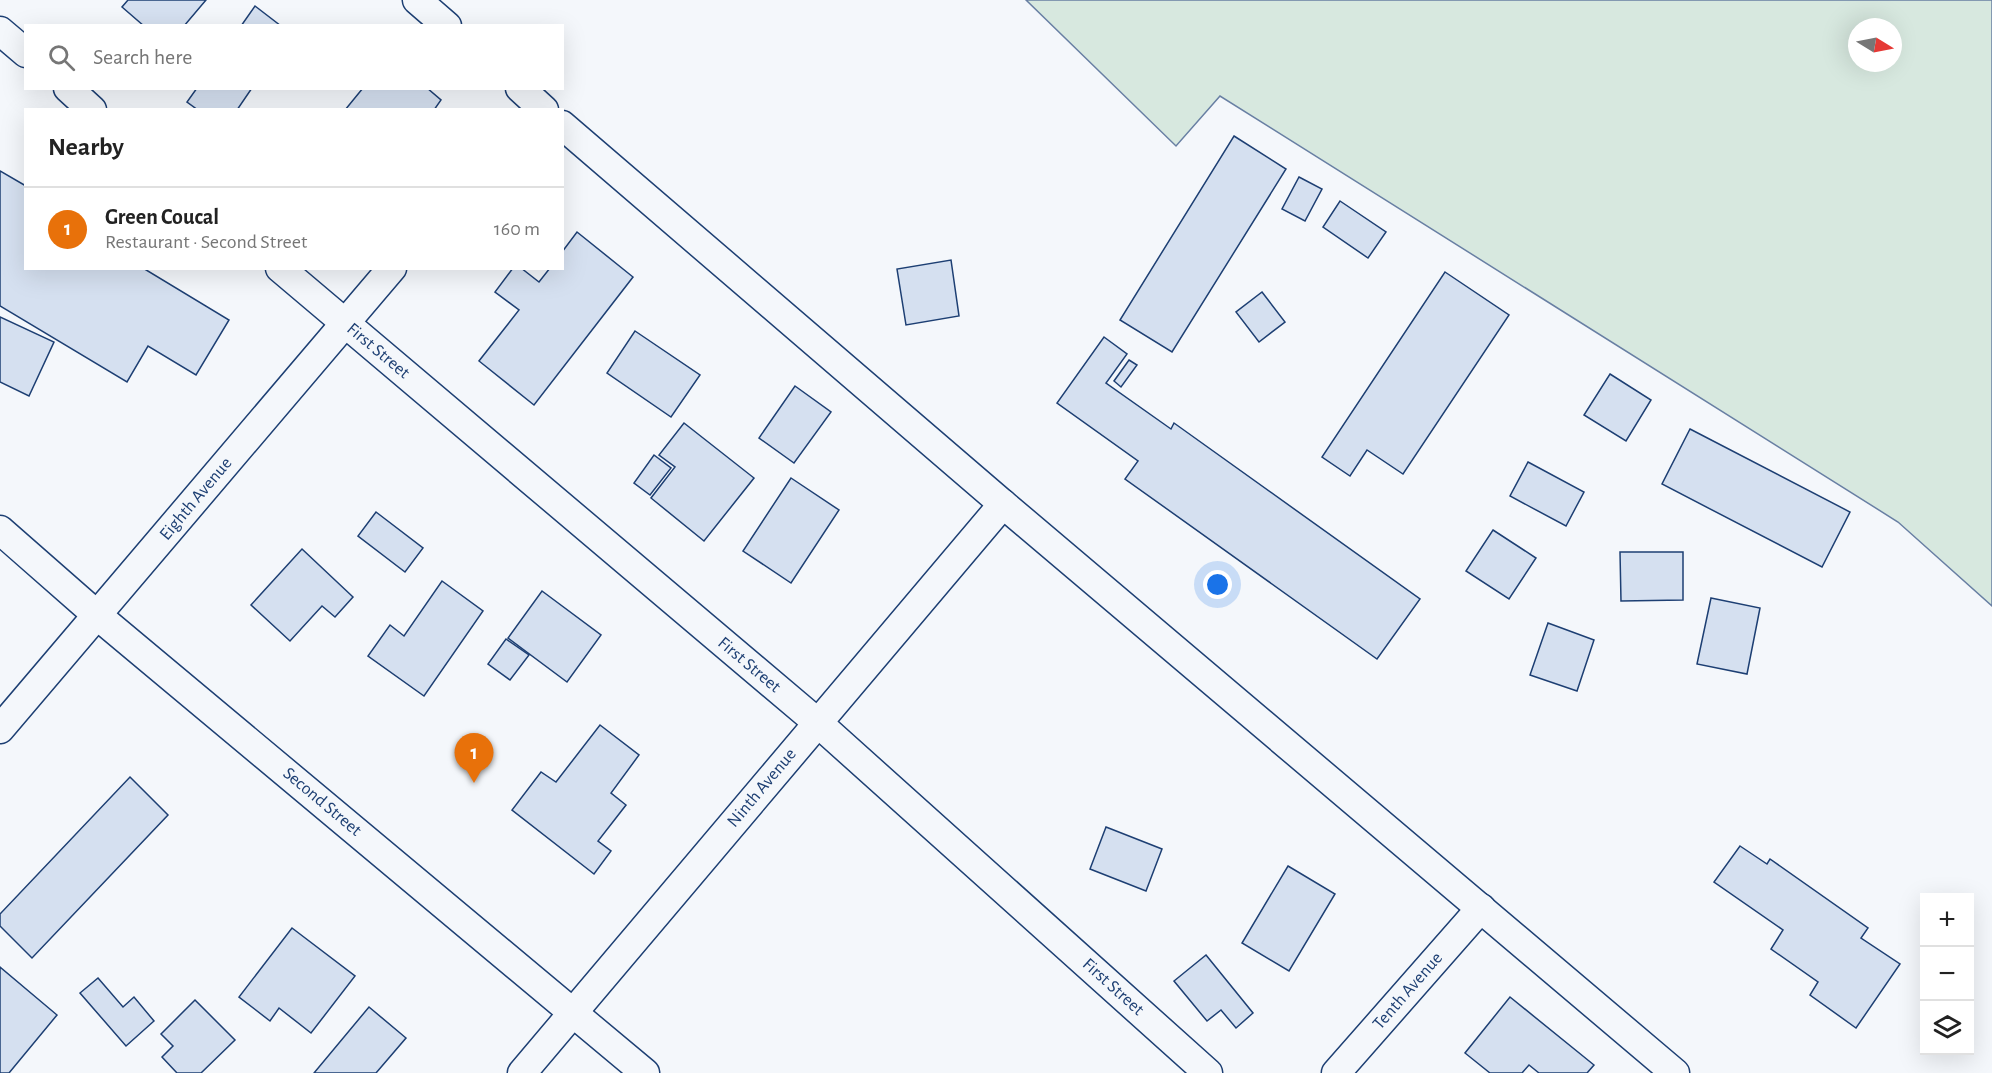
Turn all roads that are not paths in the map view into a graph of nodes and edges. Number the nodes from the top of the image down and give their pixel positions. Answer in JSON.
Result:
{"nodes":[{"id":1,"x":417,"y":0,"type":"edge"},
{"id":2,"x":445,"y":24,"type":"edge"},
{"id":3,"x":0,"y":31,"type":"edge"},
{"id":4,"x":24,"y":51,"type":"edge"},
{"id":5,"x":70,"y":90,"type":"edge"},
{"id":6,"x":90,"y":108,"type":"edge"},
{"id":7,"x":564,"y":127,"type":"edge"},
{"id":8,"x":282,"y":270,"type":"edge"},
{"id":9,"x":390,"y":270,"type":"edge"},
{"id":10,"x":345,"y":323,"type":"junction"},
{"id":11,"x":1003,"y":504,"type":"junction"},
{"id":12,"x":0,"y":530,"type":"edge"},
{"id":13,"x":98,"y":616,"type":"junction"},
{"id":14,"x":818,"y":723,"type":"junction"},
{"id":15,"x":0,"y":729,"type":"edge"},
{"id":16,"x":1481,"y":908,"type":"junction"},
{"id":17,"x":573,"y":1011,"type":"junction"},
{"id":18,"x":522,"y":1073,"type":"edge"},
{"id":19,"x":645,"y":1073,"type":"edge"},
{"id":20,"x":1208,"y":1073,"type":"edge"},
{"id":21,"x":1336,"y":1073,"type":"edge"},
{"id":22,"x":1675,"y":1073,"type":"edge"}],
"edges":[{"from":1,"to":2,"type":"street"},
{"from":3,"to":4,"type":"street"},
{"from":5,"to":6,"type":"street"},
{"from":7,"to":11,"type":"street"},
{"from":8,"to":10,"type":"street","name":"First Street"},
{"from":9,"to":10,"type":"street","name":"Eighth Avenue"},
{"from":10,"to":13,"type":"street","name":"Eighth Avenue"},
{"from":10,"to":14,"type":"street","name":"First Street"},
{"from":11,"to":14,"type":"street","name":"Ninth Avenue"},
{"from":11,"to":16,"type":"street"},
{"from":12,"to":13,"type":"street","name":"Second Street"},
{"from":13,"to":15,"type":"street","name":"Eighth Avenue"},
{"from":13,"to":17,"type":"street","name":"Second Street"},
{"from":14,"to":17,"type":"street","name":"Ninth Avenue"},
{"from":14,"to":20,"type":"street","name":"First Street"},
{"from":16,"to":21,"type":"street","name":"Tenth Avenue"},
{"from":16,"to":22,"type":"street"},
{"from":17,"to":18,"type":"street","name":"Ninth Avenue"},
{"from":17,"to":19,"type":"street","name":"Second Street"}]}
